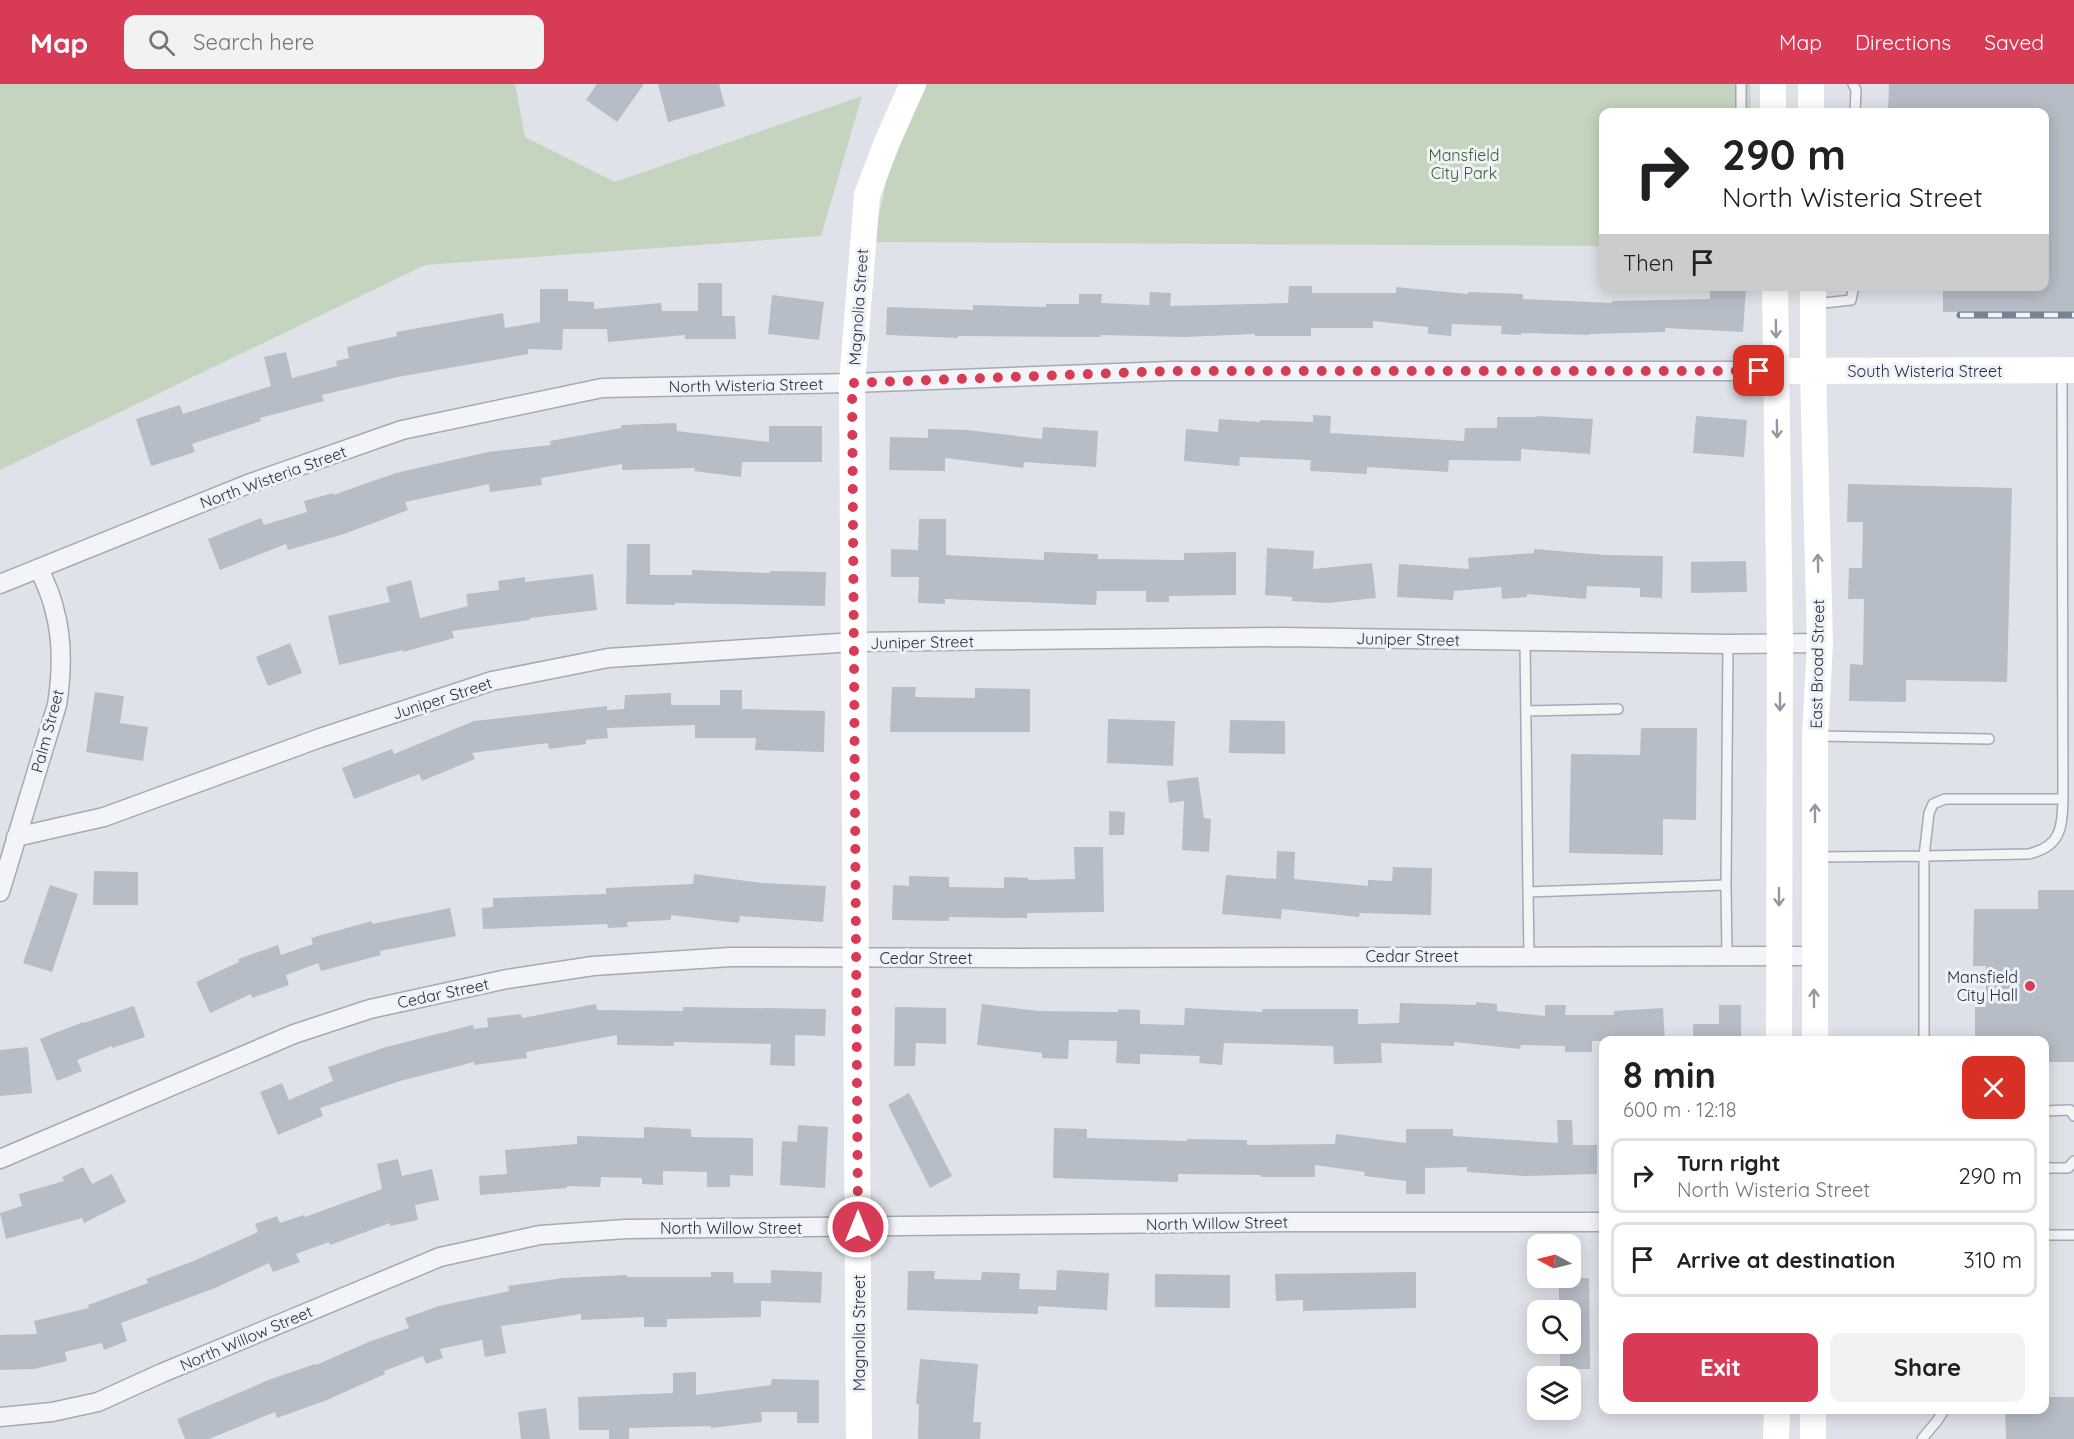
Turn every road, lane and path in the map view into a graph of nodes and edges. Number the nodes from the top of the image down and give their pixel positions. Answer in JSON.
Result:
{"nodes":[{"id":1,"x":913,"y":84,"type":"edge"},
{"id":2,"x":1741,"y":84,"type":"edge"},
{"id":3,"x":1773,"y":84,"type":"edge"},
{"id":4,"x":1810,"y":84,"type":"edge"},
{"id":5,"x":1853,"y":84,"type":"edge"},
{"id":6,"x":1741,"y":108,"type":"edge"},
{"id":7,"x":1773,"y":108,"type":"edge"},
{"id":8,"x":1811,"y":108,"type":"edge"},
{"id":9,"x":1855,"y":108,"type":"edge"},
{"id":10,"x":1775,"y":291,"type":"edge"},
{"id":11,"x":1853,"y":291,"type":"edge"},
{"id":12,"x":1813,"y":296,"type":"edge"},
{"id":13,"x":2068,"y":370,"type":"edge"},
{"id":14,"x":1777,"y":371,"type":"junction"},
{"id":15,"x":1813,"y":371,"type":"junction"},
{"id":16,"x":852,"y":383,"type":"junction"},
{"id":17,"x":2063,"y":433,"type":"junction"},
{"id":18,"x":2074,"y":433,"type":"edge"},
{"id":19,"x":2063,"y":497,"type":"junction"},
{"id":20,"x":2074,"y":497,"type":"edge"},
{"id":21,"x":39,"y":568,"type":"junction"},
{"id":22,"x":0,"y":584,"type":"edge"},
{"id":23,"x":1525,"y":641,"type":"junction"},
{"id":24,"x":854,"y":642,"type":"junction"},
{"id":25,"x":1820,"y":642,"type":"junction"},
{"id":26,"x":1780,"y":643,"type":"junction"},
{"id":27,"x":1728,"y":644,"type":"junction"},
{"id":28,"x":1618,"y":709,"type":"dead end"},
{"id":29,"x":1526,"y":711,"type":"junction"},
{"id":30,"x":1815,"y":736,"type":"junction"},
{"id":31,"x":1989,"y":739,"type":"dead end"},
{"id":32,"x":2063,"y":799,"type":"junction"},
{"id":33,"x":16,"y":837,"type":"junction"},
{"id":34,"x":1924,"y":856,"type":"junction"},
{"id":35,"x":1815,"y":857,"type":"junction"},
{"id":36,"x":1726,"y":885,"type":"junction"},
{"id":37,"x":0,"y":892,"type":"edge"},
{"id":38,"x":1528,"y":892,"type":"junction"},
{"id":39,"x":1727,"y":955,"type":"junction"},
{"id":40,"x":1529,"y":956,"type":"junction"},
{"id":41,"x":1779,"y":956,"type":"junction"},
{"id":42,"x":1814,"y":956,"type":"junction"},
{"id":43,"x":856,"y":958,"type":"junction"},
{"id":44,"x":1779,"y":1036,"type":"edge"},
{"id":45,"x":1815,"y":1036,"type":"edge"},
{"id":46,"x":1924,"y":1036,"type":"edge"},
{"id":47,"x":2049,"y":1111,"type":"edge"},
{"id":48,"x":2074,"y":1116,"type":"edge"},
{"id":49,"x":0,"y":1159,"type":"edge"},
{"id":50,"x":2074,"y":1161,"type":"edge"},
{"id":51,"x":2049,"y":1168,"type":"edge"},
{"id":52,"x":1599,"y":1222,"type":"edge"},
{"id":53,"x":858,"y":1227,"type":"junction"},
{"id":54,"x":2049,"y":1235,"type":"edge"},
{"id":55,"x":2074,"y":1235,"type":"edge"},
{"id":56,"x":1777,"y":1414,"type":"edge"},
{"id":57,"x":1813,"y":1414,"type":"edge"},
{"id":58,"x":1941,"y":1414,"type":"edge"},
{"id":59,"x":0,"y":1417,"type":"edge"},
{"id":60,"x":859,"y":1439,"type":"edge"},
{"id":61,"x":1776,"y":1439,"type":"edge"},
{"id":62,"x":1813,"y":1439,"type":"edge"},
{"id":63,"x":1922,"y":1439,"type":"edge"}],
"edges":[{"from":1,"to":16,"type":"street","name":"Magnolia Street"},
{"from":2,"to":6,"type":"lane"},
{"from":3,"to":7,"type":"street"},
{"from":4,"to":8,"type":"street"},
{"from":5,"to":9,"type":"lane"},
{"from":10,"to":14,"type":"street","one_way":true},
{"from":11,"to":12,"type":"lane"},
{"from":12,"to":15,"type":"street","name":"East Broad Street"},
{"from":13,"to":15,"type":"street","name":"South Wisteria Street"},
{"from":13,"to":17,"type":"lane"},
{"from":14,"to":15,"type":"street","name":"South Wisteria Street"},
{"from":14,"to":16,"type":"street","name":"North Wisteria Street"},
{"from":14,"to":26,"type":"street","one_way":true},
{"from":25,"to":15,"type":"street","name":"East Broad Street","one_way":true},
{"from":16,"to":21,"type":"street","name":"North Wisteria Street"},
{"from":16,"to":24,"type":"street","name":"Magnolia Street"},
{"from":17,"to":18,"type":"lane"},
{"from":17,"to":19,"type":"lane"},
{"from":19,"to":20,"type":"lane"},
{"from":19,"to":32,"type":"lane"},
{"from":21,"to":22,"type":"street","name":"North Wisteria Street"},
{"from":21,"to":33,"type":"street","name":"Palm Street"},
{"from":23,"to":24,"type":"street","name":"Juniper Street"},
{"from":23,"to":27,"type":"street","name":"Juniper Street"},
{"from":23,"to":29,"type":"lane"},
{"from":24,"to":33,"type":"street","name":"Juniper Street"},
{"from":24,"to":43,"type":"street","name":"Magnolia Street"},
{"from":25,"to":26,"type":"street","name":"Juniper Street"},
{"from":25,"to":30,"type":"street","name":"East Broad Street"},
{"from":26,"to":27,"type":"street","name":"Juniper Street"},
{"from":26,"to":41,"type":"street","one_way":true},
{"from":27,"to":36,"type":"lane"},
{"from":28,"to":29,"type":"lane"},
{"from":29,"to":38,"type":"lane"},
{"from":30,"to":31,"type":"lane"},
{"from":35,"to":30,"type":"street","name":"East Broad Street","one_way":true},
{"from":32,"to":34,"type":"lane"},
{"from":32,"to":34,"type":"lane"},
{"from":33,"to":37,"type":"street","name":"Palm Street"},
{"from":34,"to":35,"type":"lane"},
{"from":34,"to":46,"type":"lane"},
{"from":35,"to":42,"type":"street","name":"East Broad Street"},
{"from":36,"to":38,"type":"lane"},
{"from":36,"to":39,"type":"lane"},
{"from":38,"to":40,"type":"lane"},
{"from":39,"to":40,"type":"street","name":"Cedar Street"},
{"from":39,"to":41,"type":"street","name":"Cedar Street"},
{"from":40,"to":43,"type":"street","name":"Cedar Street"},
{"from":41,"to":42,"type":"street","name":"Cedar Street"},
{"from":41,"to":44,"type":"street"},
{"from":45,"to":42,"type":"street","name":"East Broad Street","one_way":true},
{"from":43,"to":49,"type":"street","name":"Cedar Street"},
{"from":43,"to":53,"type":"street","name":"Magnolia Street"},
{"from":47,"to":48,"type":"lane"},
{"from":50,"to":51,"type":"lane"},
{"from":52,"to":53,"type":"street","name":"North Willow Street"},
{"from":53,"to":59,"type":"street","name":"North Willow Street"},
{"from":53,"to":60,"type":"street","name":"Magnolia Street"},
{"from":54,"to":55,"type":"lane"},
{"from":56,"to":61,"type":"street"},
{"from":57,"to":62,"type":"street"},
{"from":58,"to":63,"type":"lane"}]}
